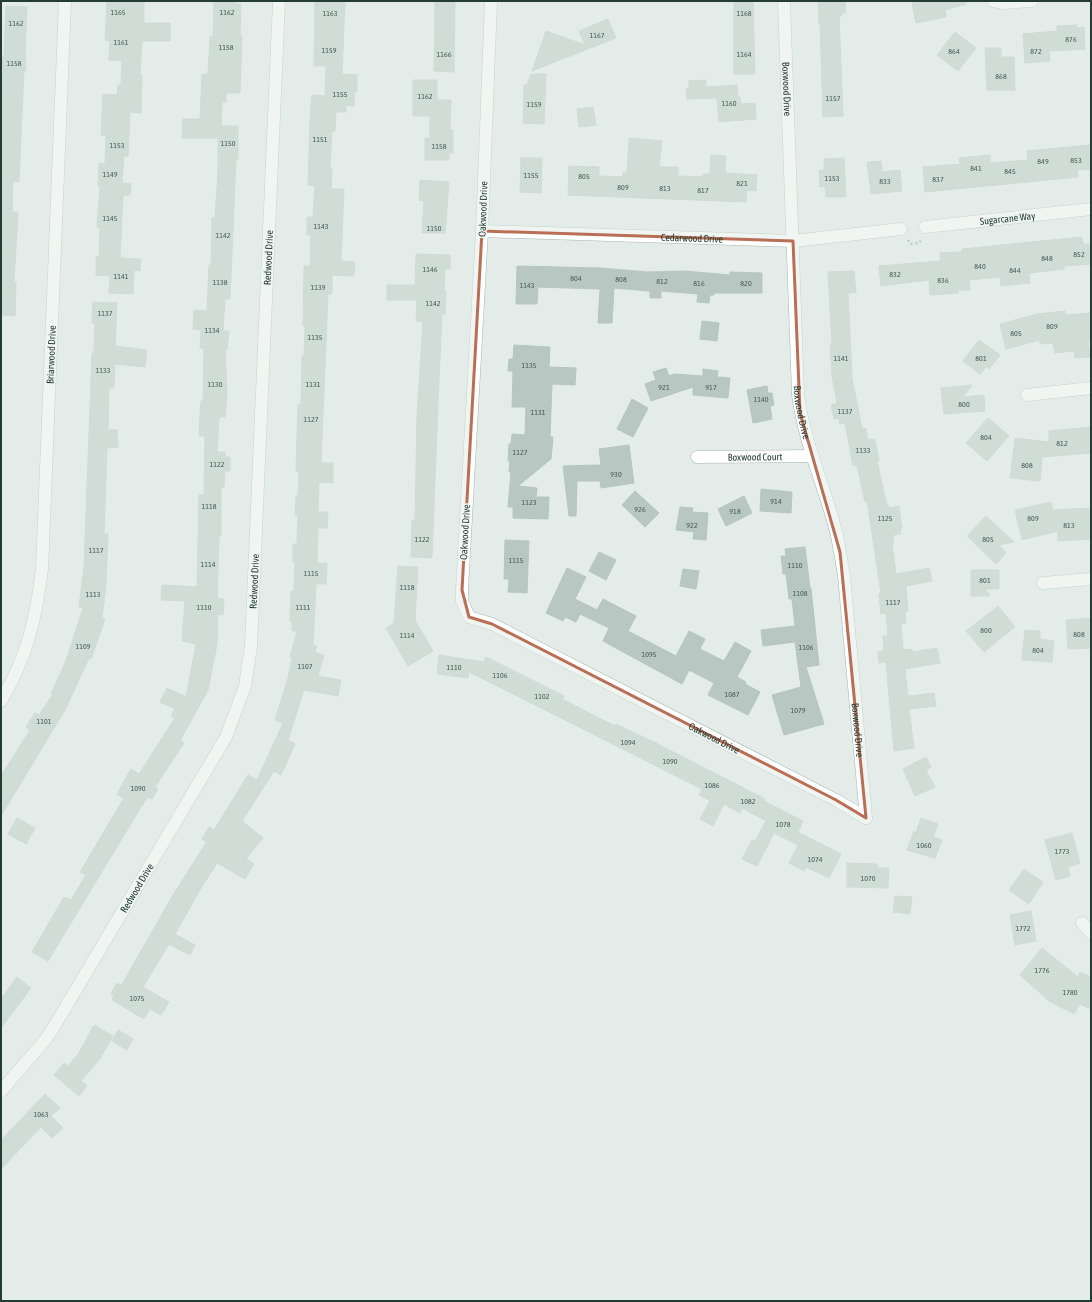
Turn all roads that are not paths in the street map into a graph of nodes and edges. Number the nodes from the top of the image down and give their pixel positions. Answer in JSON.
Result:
{"nodes":[{"id":1,"x":65,"y":1,"type":"edge"},
{"id":2,"x":279,"y":1,"type":"edge"},
{"id":3,"x":491,"y":1,"type":"edge"},
{"id":4,"x":784,"y":1,"type":"edge"},
{"id":5,"x":993,"y":1,"type":"edge"},
{"id":6,"x":1032,"y":1,"type":"edge"},
{"id":7,"x":1091,"y":209,"type":"edge"},
{"id":8,"x":925,"y":227,"type":"road end"},
{"id":9,"x":901,"y":230,"type":"road end"},
{"id":10,"x":482,"y":231,"type":"junction"},
{"id":11,"x":793,"y":241,"type":"junction"},
{"id":12,"x":1091,"y":388,"type":"edge"},
{"id":13,"x":1027,"y":395,"type":"dead end"},
{"id":14,"x":813,"y":456,"type":"junction"},
{"id":15,"x":697,"y":457,"type":"dead end"},
{"id":16,"x":1091,"y":579,"type":"edge"},
{"id":17,"x":1043,"y":583,"type":"dead end"},
{"id":18,"x":1,"y":701,"type":"edge"},
{"id":19,"x":866,"y":818,"type":"joint"},
{"id":20,"x":1082,"y":923,"type":"dead end"},
{"id":21,"x":1091,"y":933,"type":"edge"},
{"id":22,"x":1,"y":1091,"type":"edge"}],
"edges":[{"from":1,"to":18,"type":"street","name":"Briarwood Drive"},
{"from":2,"to":22,"type":"street","name":"Redwood Drive"},
{"from":3,"to":10,"type":"street","name":"Oakwood Drive"},
{"from":4,"to":11,"type":"street","name":"Boxwood Drive"},
{"from":5,"to":6,"type":"street"},
{"from":7,"to":8,"type":"street","name":"Sugarcane Way"},
{"from":9,"to":11,"type":"street","name":"Cedarwood Drive"},
{"from":10,"to":11,"type":"street","name":"Cedarwood Drive"},
{"from":10,"to":19,"type":"street","name":"Oakwood Drive"},
{"from":11,"to":14,"type":"street","name":"Boxwood Drive"},
{"from":12,"to":13,"type":"street"},
{"from":14,"to":15,"type":"street","name":"Boxwood Court"},
{"from":14,"to":19,"type":"street","name":"Boxwood Drive"},
{"from":16,"to":17,"type":"street"},
{"from":20,"to":21,"type":"street"}]}
